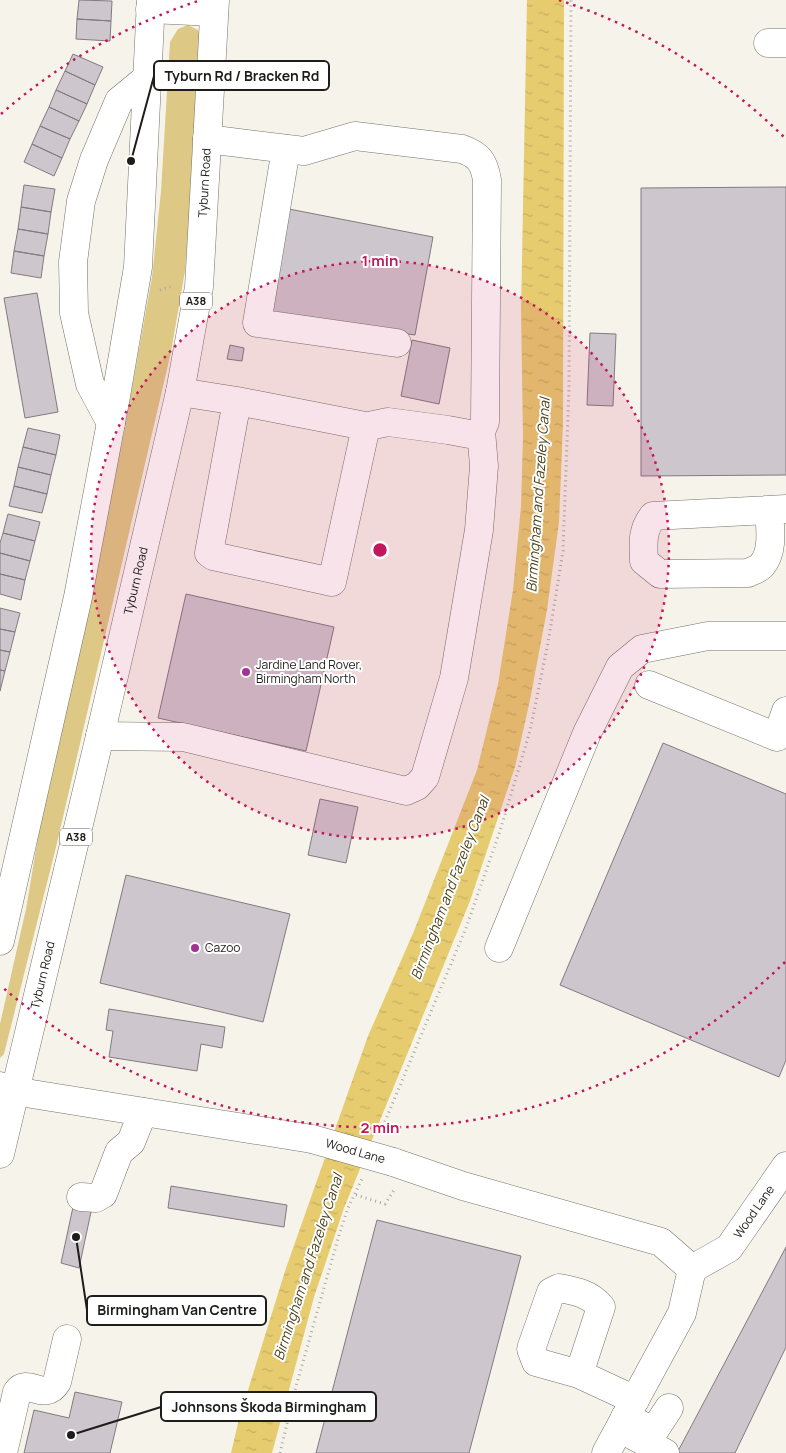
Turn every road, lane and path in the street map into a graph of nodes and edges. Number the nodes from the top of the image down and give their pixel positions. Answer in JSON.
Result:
{"nodes":[{"id":1,"x":571,"y":0,"type":"edge"},
{"id":2,"x":150,"y":5,"type":"edge"},
{"id":3,"x":214,"y":6,"type":"edge"},
{"id":4,"x":147,"y":78,"type":"junction"},
{"id":5,"x":207,"y":139,"type":"junction"},
{"id":6,"x":286,"y":149,"type":"junction"},
{"id":7,"x":397,"y":343,"type":"dead end"},
{"id":8,"x":180,"y":392,"type":"junction"},
{"id":9,"x":237,"y":401,"type":"junction"},
{"id":10,"x":111,"y":423,"type":"junction"},
{"id":11,"x":364,"y":427,"type":"junction"},
{"id":12,"x":481,"y":431,"type":"junction"},
{"id":13,"x":786,"y":636,"type":"edge"},
{"id":14,"x":649,"y":685,"type":"dead end"},
{"id":15,"x":786,"y":711,"type":"edge"},
{"id":16,"x":100,"y":736,"type":"junction"},
{"id":17,"x":782,"y":739,"type":"edge"},
{"id":18,"x":0,"y":941,"type":"edge"},
{"id":19,"x":499,"y":948,"type":"dead end"},
{"id":20,"x":7,"y":1088,"type":"edge"},
{"id":21,"x":143,"y":1112,"type":"junction"},
{"id":22,"x":381,"y":1131,"type":"dead end"},
{"id":23,"x":0,"y":1154,"type":"edge"},
{"id":24,"x":786,"y":1166,"type":"edge"},
{"id":25,"x":363,"y":1177,"type":"dead end"},
{"id":26,"x":356,"y":1195,"type":"junction"},
{"id":27,"x":81,"y":1197,"type":"dead end"},
{"id":28,"x":385,"y":1204,"type":"dead end"},
{"id":29,"x":692,"y":1269,"type":"junction"},
{"id":30,"x":68,"y":1339,"type":"dead end"},
{"id":31,"x":578,"y":1374,"type":"dead end"},
{"id":32,"x":668,"y":1408,"type":"dead end"},
{"id":33,"x":618,"y":1433,"type":"edge"},
{"id":34,"x":3,"y":1453,"type":"edge"},
{"id":35,"x":280,"y":1453,"type":"edge"},
{"id":36,"x":665,"y":1453,"type":"edge"}],
"edges":[{"from":1,"to":22,"type":"path"},
{"from":2,"to":3,"type":"main road"},
{"from":2,"to":4,"type":"main road"},
{"from":3,"to":5,"type":"main road","name":"Tyburn Road","number":"A38"},
{"from":4,"to":10,"type":"main road"},
{"from":4,"to":10,"type":"main road"},
{"from":5,"to":6,"type":"main road"},
{"from":5,"to":8,"type":"main road","name":"Tyburn Road","number":"A38"},
{"from":6,"to":7,"type":"main road"},
{"from":6,"to":12,"type":"main road"},
{"from":8,"to":9,"type":"main road"},
{"from":8,"to":16,"type":"main road","name":"Tyburn Road","number":"A38"},
{"from":9,"to":11,"type":"main road"},
{"from":9,"to":11,"type":"main road"},
{"from":10,"to":18,"type":"main road"},
{"from":11,"to":12,"type":"main road"},
{"from":12,"to":16,"type":"main road"},
{"from":13,"to":19,"type":"main road"},
{"from":14,"to":17,"type":"main road"},
{"from":15,"to":17,"type":"main road"},
{"from":16,"to":20,"type":"main road","name":"Tyburn Road","number":"A38"},
{"from":20,"to":21,"type":"main road","name":"Wood Lane"},
{"from":20,"to":23,"type":"main road","name":"Tyburn Road","number":"A38"},
{"from":21,"to":27,"type":"main road"},
{"from":21,"to":29,"type":"main road","name":"Wood Lane","bridge":true},
{"from":24,"to":29,"type":"main road","name":"Wood Lane"},
{"from":25,"to":26,"type":"path"},
{"from":26,"to":28,"type":"path"},
{"from":26,"to":35,"type":"path"},
{"from":29,"to":33,"type":"main road"},
{"from":30,"to":34,"type":"main road"},
{"from":31,"to":33,"type":"main road"},
{"from":32,"to":33,"type":"main road"},
{"from":33,"to":36,"type":"main road"}]}
